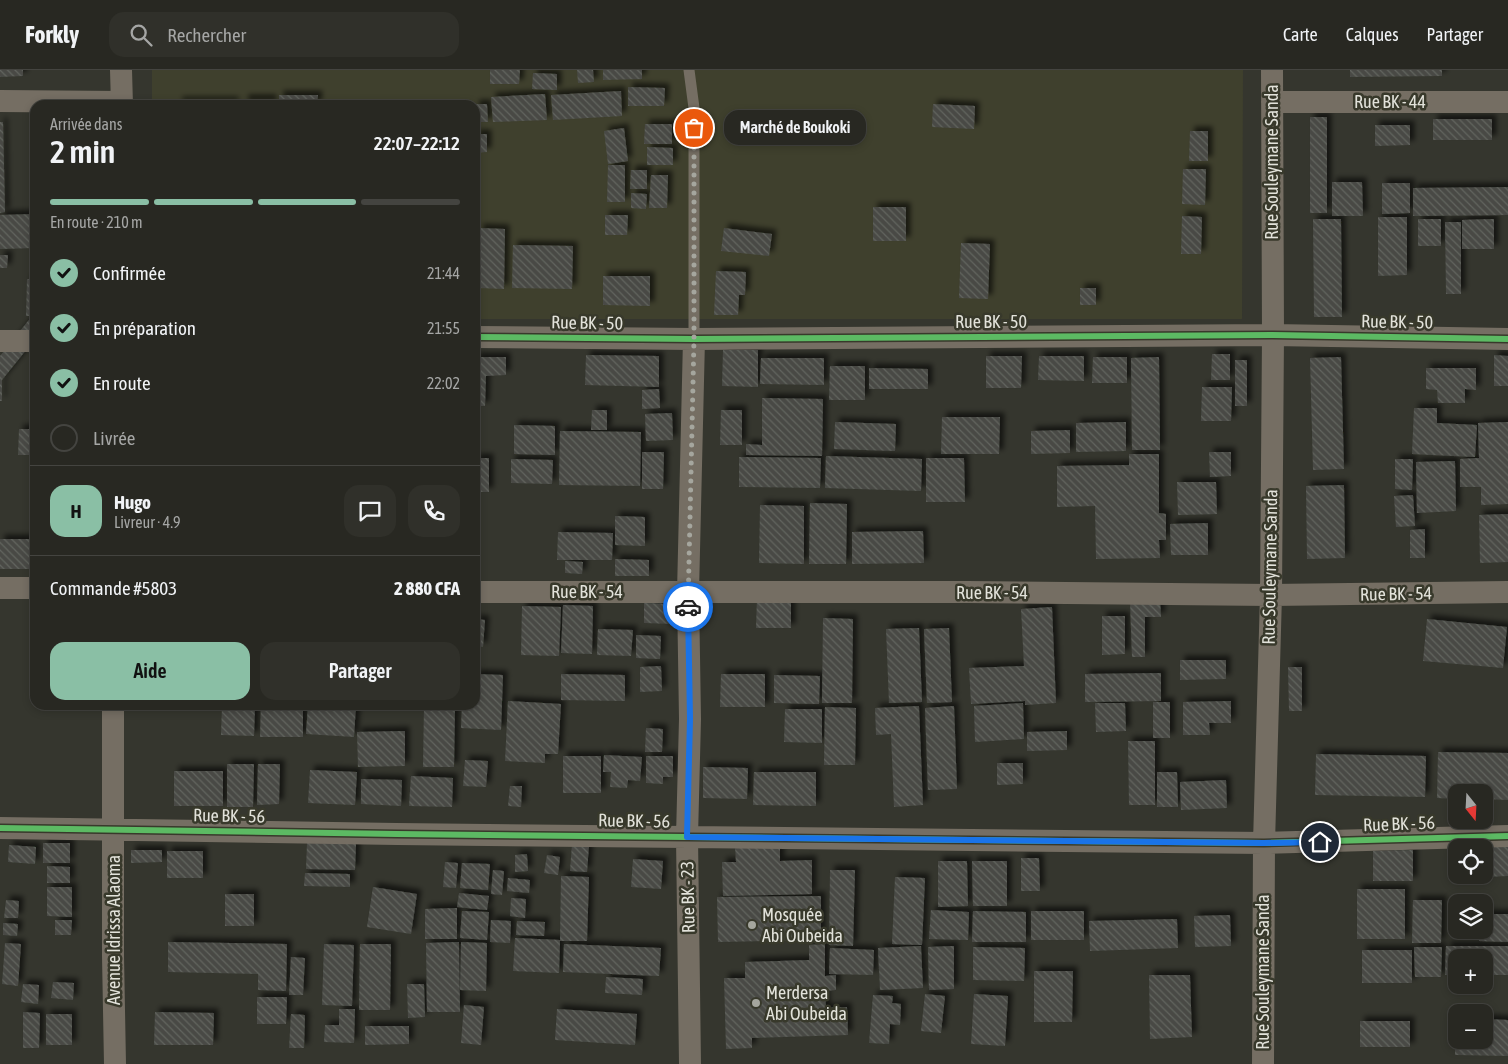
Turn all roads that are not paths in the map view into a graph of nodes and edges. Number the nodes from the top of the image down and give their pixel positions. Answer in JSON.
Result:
{"nodes":[{"id":1,"x":121,"y":70,"type":"edge"},
{"id":2,"x":689,"y":70,"type":"edge"},
{"id":3,"x":1272,"y":70,"type":"edge"},
{"id":4,"x":122,"y":100,"type":"edge"},
{"id":5,"x":0,"y":101,"type":"edge"},
{"id":6,"x":30,"y":101,"type":"edge"},
{"id":7,"x":1272,"y":102,"type":"junction"},
{"id":8,"x":1508,"y":102,"type":"edge"},
{"id":9,"x":1273,"y":335,"type":"junction"},
{"id":10,"x":480,"y":337,"type":"edge"},
{"id":11,"x":694,"y":339,"type":"junction"},
{"id":12,"x":1508,"y":339,"type":"edge"},
{"id":13,"x":0,"y":341,"type":"edge"},
{"id":14,"x":30,"y":341,"type":"edge"},
{"id":15,"x":0,"y":588,"type":"edge"},
{"id":16,"x":30,"y":588,"type":"edge"},
{"id":17,"x":480,"y":592,"type":"edge"},
{"id":18,"x":688,"y":592,"type":"junction"},
{"id":19,"x":1508,"y":592,"type":"edge"},
{"id":20,"x":1271,"y":595,"type":"junction"},
{"id":21,"x":113,"y":710,"type":"edge"},
{"id":22,"x":0,"y":828,"type":"edge"},
{"id":23,"x":114,"y":830,"type":"junction"},
{"id":24,"x":1508,"y":836,"type":"edge"},
{"id":25,"x":687,"y":837,"type":"junction"},
{"id":26,"x":1264,"y":843,"type":"junction"},
{"id":27,"x":115,"y":1064,"type":"edge"},
{"id":28,"x":690,"y":1064,"type":"edge"},
{"id":29,"x":1263,"y":1064,"type":"edge"}],
"edges":[{"from":1,"to":4,"type":"street"},
{"from":2,"to":11,"type":"lane","name":"Rue BK - 23"},
{"from":3,"to":7,"type":"street","name":"Rue Souleymane Sanda"},
{"from":5,"to":6,"type":"street"},
{"from":7,"to":8,"type":"street","name":"Rue BK - 44"},
{"from":7,"to":9,"type":"street","name":"Rue Souleymane Sanda"},
{"from":9,"to":11,"type":"street","name":"Rue BK - 50"},
{"from":9,"to":12,"type":"street","name":"Rue BK - 50"},
{"from":9,"to":20,"type":"street","name":"Rue Souleymane Sanda"},
{"from":10,"to":11,"type":"street","name":"Rue BK - 50"},
{"from":11,"to":18,"type":"street","name":"Rue BK - 23"},
{"from":13,"to":14,"type":"street"},
{"from":15,"to":16,"type":"street"},
{"from":17,"to":18,"type":"street","name":"Rue BK - 54"},
{"from":18,"to":20,"type":"street","name":"Rue BK - 54"},
{"from":18,"to":25,"type":"street","name":"Rue BK - 23"},
{"from":19,"to":20,"type":"street","name":"Rue BK - 54"},
{"from":20,"to":26,"type":"street","name":"Rue Souleymane Sanda"},
{"from":21,"to":23,"type":"street","name":"Avenue Idrissa Alaoma"},
{"from":22,"to":23,"type":"street","name":"Rue BK - 56"},
{"from":23,"to":25,"type":"street","name":"Rue BK - 56"},
{"from":23,"to":27,"type":"street","name":"Avenue Idrissa Alaoma"},
{"from":24,"to":26,"type":"street","name":"Rue BK - 56"},
{"from":25,"to":26,"type":"street","name":"Rue BK - 56"},
{"from":25,"to":28,"type":"street","name":"Rue BK - 23"},
{"from":26,"to":29,"type":"street","name":"Rue Souleymane Sanda"}]}
